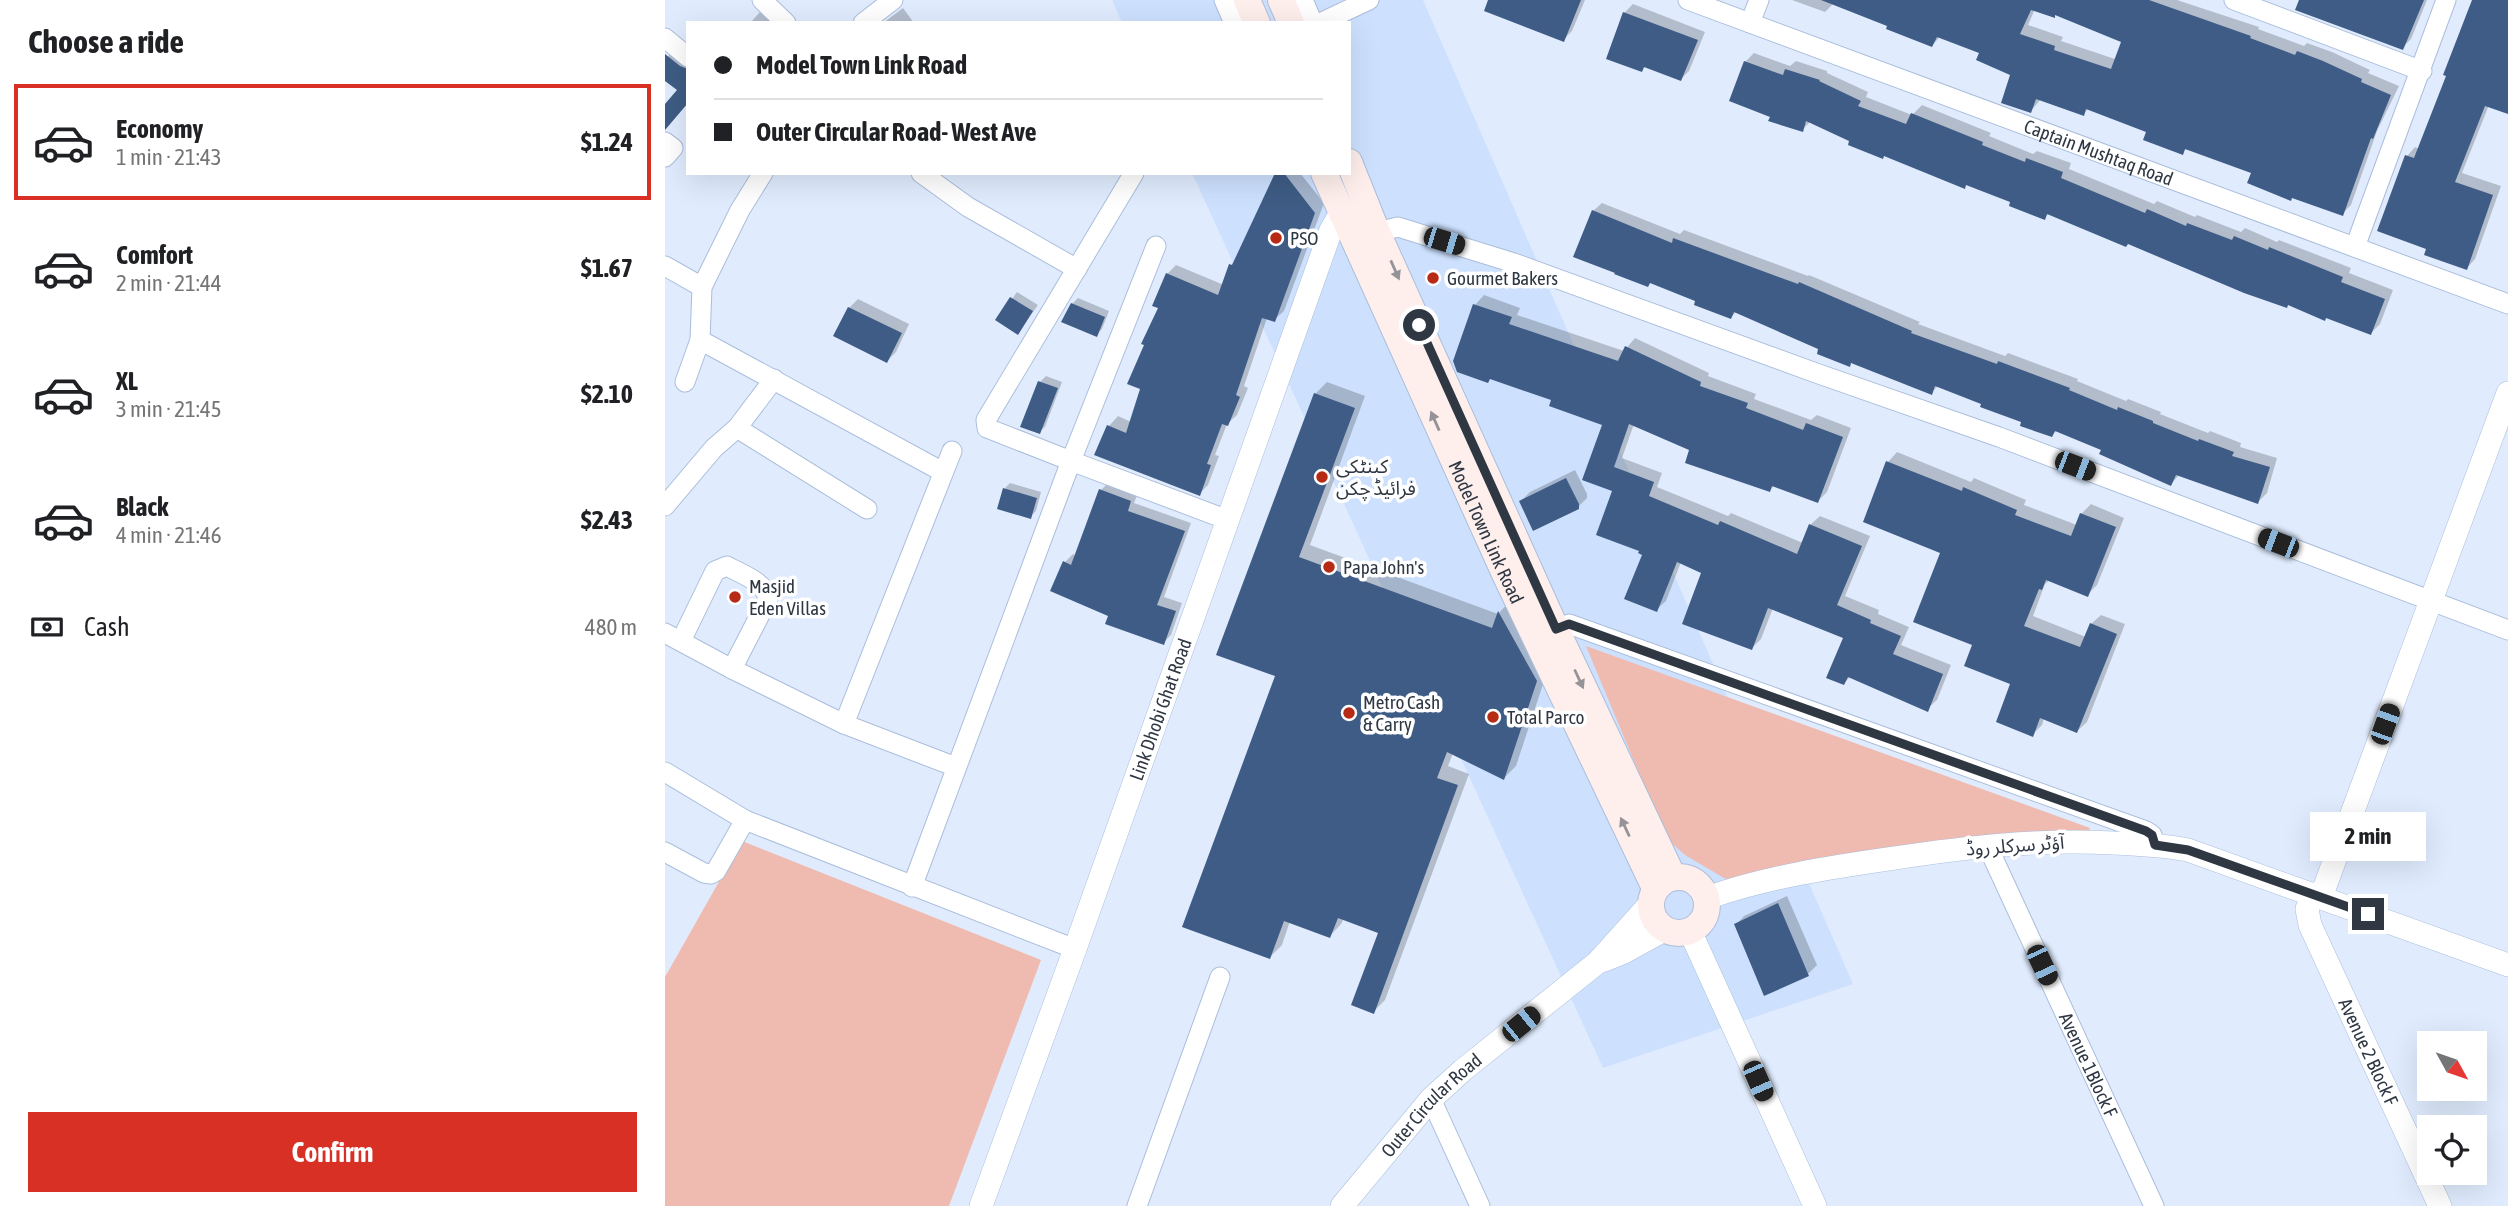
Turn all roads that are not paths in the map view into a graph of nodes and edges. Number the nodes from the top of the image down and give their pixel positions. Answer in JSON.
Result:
{"nodes":[{"id":1,"x":762,"y":0,"type":"edge"},
{"id":2,"x":893,"y":0,"type":"edge"},
{"id":3,"x":1224,"y":0,"type":"edge"},
{"id":4,"x":1280,"y":0,"type":"edge"},
{"id":5,"x":1303,"y":0,"type":"edge"},
{"id":6,"x":1369,"y":0,"type":"edge"},
{"id":7,"x":1688,"y":0,"type":"edge"},
{"id":8,"x":1759,"y":0,"type":"edge"},
{"id":9,"x":2234,"y":0,"type":"edge"},
{"id":10,"x":2446,"y":0,"type":"edge"},
{"id":11,"x":2272,"y":7,"type":"edge"},
{"id":12,"x":1250,"y":18,"type":"edge"},
{"id":13,"x":784,"y":21,"type":"edge"},
{"id":14,"x":866,"y":21,"type":"edge"},
{"id":15,"x":1290,"y":21,"type":"edge"},
{"id":16,"x":1312,"y":21,"type":"edge"},
{"id":17,"x":1324,"y":21,"type":"edge"},
{"id":18,"x":1750,"y":23,"type":"junction"},
{"id":19,"x":665,"y":38,"type":"edge"},
{"id":20,"x":686,"y":55,"type":"edge"},
{"id":21,"x":2422,"y":71,"type":"junction"},
{"id":22,"x":665,"y":142,"type":"edge"},
{"id":23,"x":665,"y":156,"type":"edge"},
{"id":24,"x":762,"y":175,"type":"edge"},
{"id":25,"x":924,"y":175,"type":"edge"},
{"id":26,"x":1133,"y":175,"type":"edge"},
{"id":27,"x":1326,"y":175,"type":"edge"},
{"id":28,"x":1351,"y":175,"type":"edge"},
{"id":29,"x":1355,"y":209,"type":"junction"},
{"id":30,"x":1366,"y":238,"type":"junction"},
{"id":31,"x":1156,"y":246,"type":"dead end"},
{"id":32,"x":2355,"y":247,"type":"junction"},
{"id":33,"x":665,"y":266,"type":"edge"},
{"id":34,"x":1077,"y":268,"type":"junction"},
{"id":35,"x":702,"y":287,"type":"junction"},
{"id":36,"x":2508,"y":304,"type":"edge"},
{"id":37,"x":699,"y":340,"type":"junction"},
{"id":38,"x":773,"y":379,"type":"junction"},
{"id":39,"x":685,"y":382,"type":"dead end"},
{"id":40,"x":2508,"y":393,"type":"edge"},
{"id":41,"x":737,"y":428,"type":"junction"},
{"id":42,"x":951,"y":450,"type":"dead end"},
{"id":43,"x":1071,"y":461,"type":"junction"},
{"id":44,"x":943,"y":472,"type":"junction"},
{"id":45,"x":665,"y":506,"type":"edge"},
{"id":46,"x":867,"y":509,"type":"dead end"},
{"id":47,"x":1228,"y":520,"type":"junction"},
{"id":48,"x":2430,"y":601,"type":"junction"},
{"id":49,"x":1556,"y":629,"type":"junction"},
{"id":50,"x":2508,"y":630,"type":"edge"},
{"id":51,"x":673,"y":637,"type":"edge"},
{"id":52,"x":731,"y":669,"type":"junction"},
{"id":53,"x":844,"y":724,"type":"junction"},
{"id":54,"x":956,"y":767,"type":"junction"},
{"id":55,"x":665,"y":772,"type":"edge"},
{"id":56,"x":745,"y":820,"type":"junction"},
{"id":57,"x":1987,"y":845,"type":"junction"},
{"id":58,"x":2155,"y":845,"type":"junction"},
{"id":59,"x":665,"y":852,"type":"edge"},
{"id":60,"x":912,"y":887,"type":"junction"},
{"id":61,"x":1660,"y":889,"type":"junction"},
{"id":62,"x":2317,"y":895,"type":"junction"},
{"id":63,"x":1707,"y":898,"type":"junction"},
{"id":64,"x":1678,"y":930,"type":"junction"},
{"id":65,"x":1075,"y":949,"type":"junction"},
{"id":66,"x":1598,"y":962,"type":"junction"},
{"id":67,"x":2508,"y":965,"type":"edge"},
{"id":68,"x":1220,"y":978,"type":"dead end"},
{"id":69,"x":1431,"y":1099,"type":"junction"},
{"id":70,"x":981,"y":1206,"type":"edge"},
{"id":71,"x":1137,"y":1206,"type":"edge"},
{"id":72,"x":1342,"y":1206,"type":"edge"},
{"id":73,"x":1480,"y":1206,"type":"edge"},
{"id":74,"x":1815,"y":1206,"type":"edge"},
{"id":75,"x":2154,"y":1206,"type":"edge"},
{"id":76,"x":2440,"y":1206,"type":"edge"}],
"edges":[{"from":1,"to":13,"type":"street"},
{"from":2,"to":14,"type":"street"},
{"from":3,"to":12,"type":"street"},
{"from":4,"to":15,"type":"main road"},
{"from":5,"to":16,"type":"street"},
{"from":6,"to":17,"type":"street"},
{"from":7,"to":18,"type":"street","name":"Captain Mushtaq Road"},
{"from":8,"to":18,"type":"street"},
{"from":9,"to":11,"type":"street"},
{"from":10,"to":21,"type":"street"},
{"from":11,"to":21,"type":"street"},
{"from":18,"to":32,"type":"street","name":"Captain Mushtaq Road"},
{"from":19,"to":20,"type":"street"},
{"from":21,"to":32,"type":"street"},
{"from":22,"to":23,"type":"street"},
{"from":24,"to":35,"type":"street"},
{"from":25,"to":34,"type":"street"},
{"from":26,"to":34,"type":"street"},
{"from":27,"to":29,"type":"main road","name":"Model Town Link Road"},
{"from":28,"to":29,"type":"main road","name":"Model Town Link Road"},
{"from":29,"to":30,"type":"main road","name":"Model Town Link Road"},
{"from":29,"to":47,"type":"street","name":"Link Dhobi Ghat Road"},
{"from":30,"to":48,"type":"street"},
{"from":30,"to":49,"type":"main road","name":"Model Town Link Road","one_way":true},
{"from":61,"to":30,"type":"main road","name":"Model Town Link Road","one_way":true},
{"from":31,"to":43,"type":"street"},
{"from":32,"to":36,"type":"street","name":"Captain Mushtaq Road"},
{"from":33,"to":35,"type":"street"},
{"from":34,"to":43,"type":"street"},
{"from":35,"to":37,"type":"street"},
{"from":37,"to":38,"type":"street"},
{"from":37,"to":39,"type":"street"},
{"from":38,"to":41,"type":"street"},
{"from":38,"to":44,"type":"street"},
{"from":40,"to":48,"type":"street","name":"Avenue 2 Block F"},
{"from":41,"to":45,"type":"street"},
{"from":41,"to":46,"type":"street"},
{"from":42,"to":44,"type":"street"},
{"from":43,"to":47,"type":"street"},
{"from":43,"to":54,"type":"street"},
{"from":44,"to":53,"type":"street"},
{"from":47,"to":65,"type":"street","name":"Link Dhobi Ghat Road"},
{"from":48,"to":50,"type":"street"},
{"from":48,"to":62,"type":"street","name":"Avenue 2 Block F"},
{"from":49,"to":58,"type":"street"},
{"from":49,"to":61,"type":"main road","name":"Model Town Link Road","one_way":true},
{"from":51,"to":52,"type":"street"},
{"from":51,"to":52,"type":"street"},
{"from":52,"to":53,"type":"street"},
{"from":53,"to":54,"type":"street"},
{"from":54,"to":60,"type":"street"},
{"from":55,"to":56,"type":"street"},
{"from":56,"to":59,"type":"street"},
{"from":56,"to":60,"type":"street"},
{"from":57,"to":58,"type":"street","name":"آؤٹر سرکلر روڈ"},
{"from":57,"to":63,"type":"street","name":"آؤٹر سرکلر روڈ"},
{"from":57,"to":75,"type":"street","name":"Avenue 1Block F"},
{"from":58,"to":62,"type":"street","name":"آؤٹر سرکلر روڈ"},
{"from":60,"to":65,"type":"street"},
{"from":61,"to":63,"type":"main road"},
{"from":61,"to":64,"type":"main road"},
{"from":61,"to":66,"type":"street","name":"Outer Circular Road"},
{"from":62,"to":67,"type":"street","name":"آؤٹر سرکلر روڈ"},
{"from":62,"to":76,"type":"street","name":"Avenue 2 Block F"},
{"from":63,"to":64,"type":"main road"},
{"from":64,"to":66,"type":"street","name":"Outer Circular Road"},
{"from":64,"to":74,"type":"street"},
{"from":65,"to":70,"type":"street","name":"Link Dhobi Ghat Road"},
{"from":66,"to":69,"type":"street","name":"Outer Circular Road"},
{"from":68,"to":71,"type":"street"},
{"from":69,"to":72,"type":"street","name":"Outer Circular Road"},
{"from":69,"to":73,"type":"street"}]}
